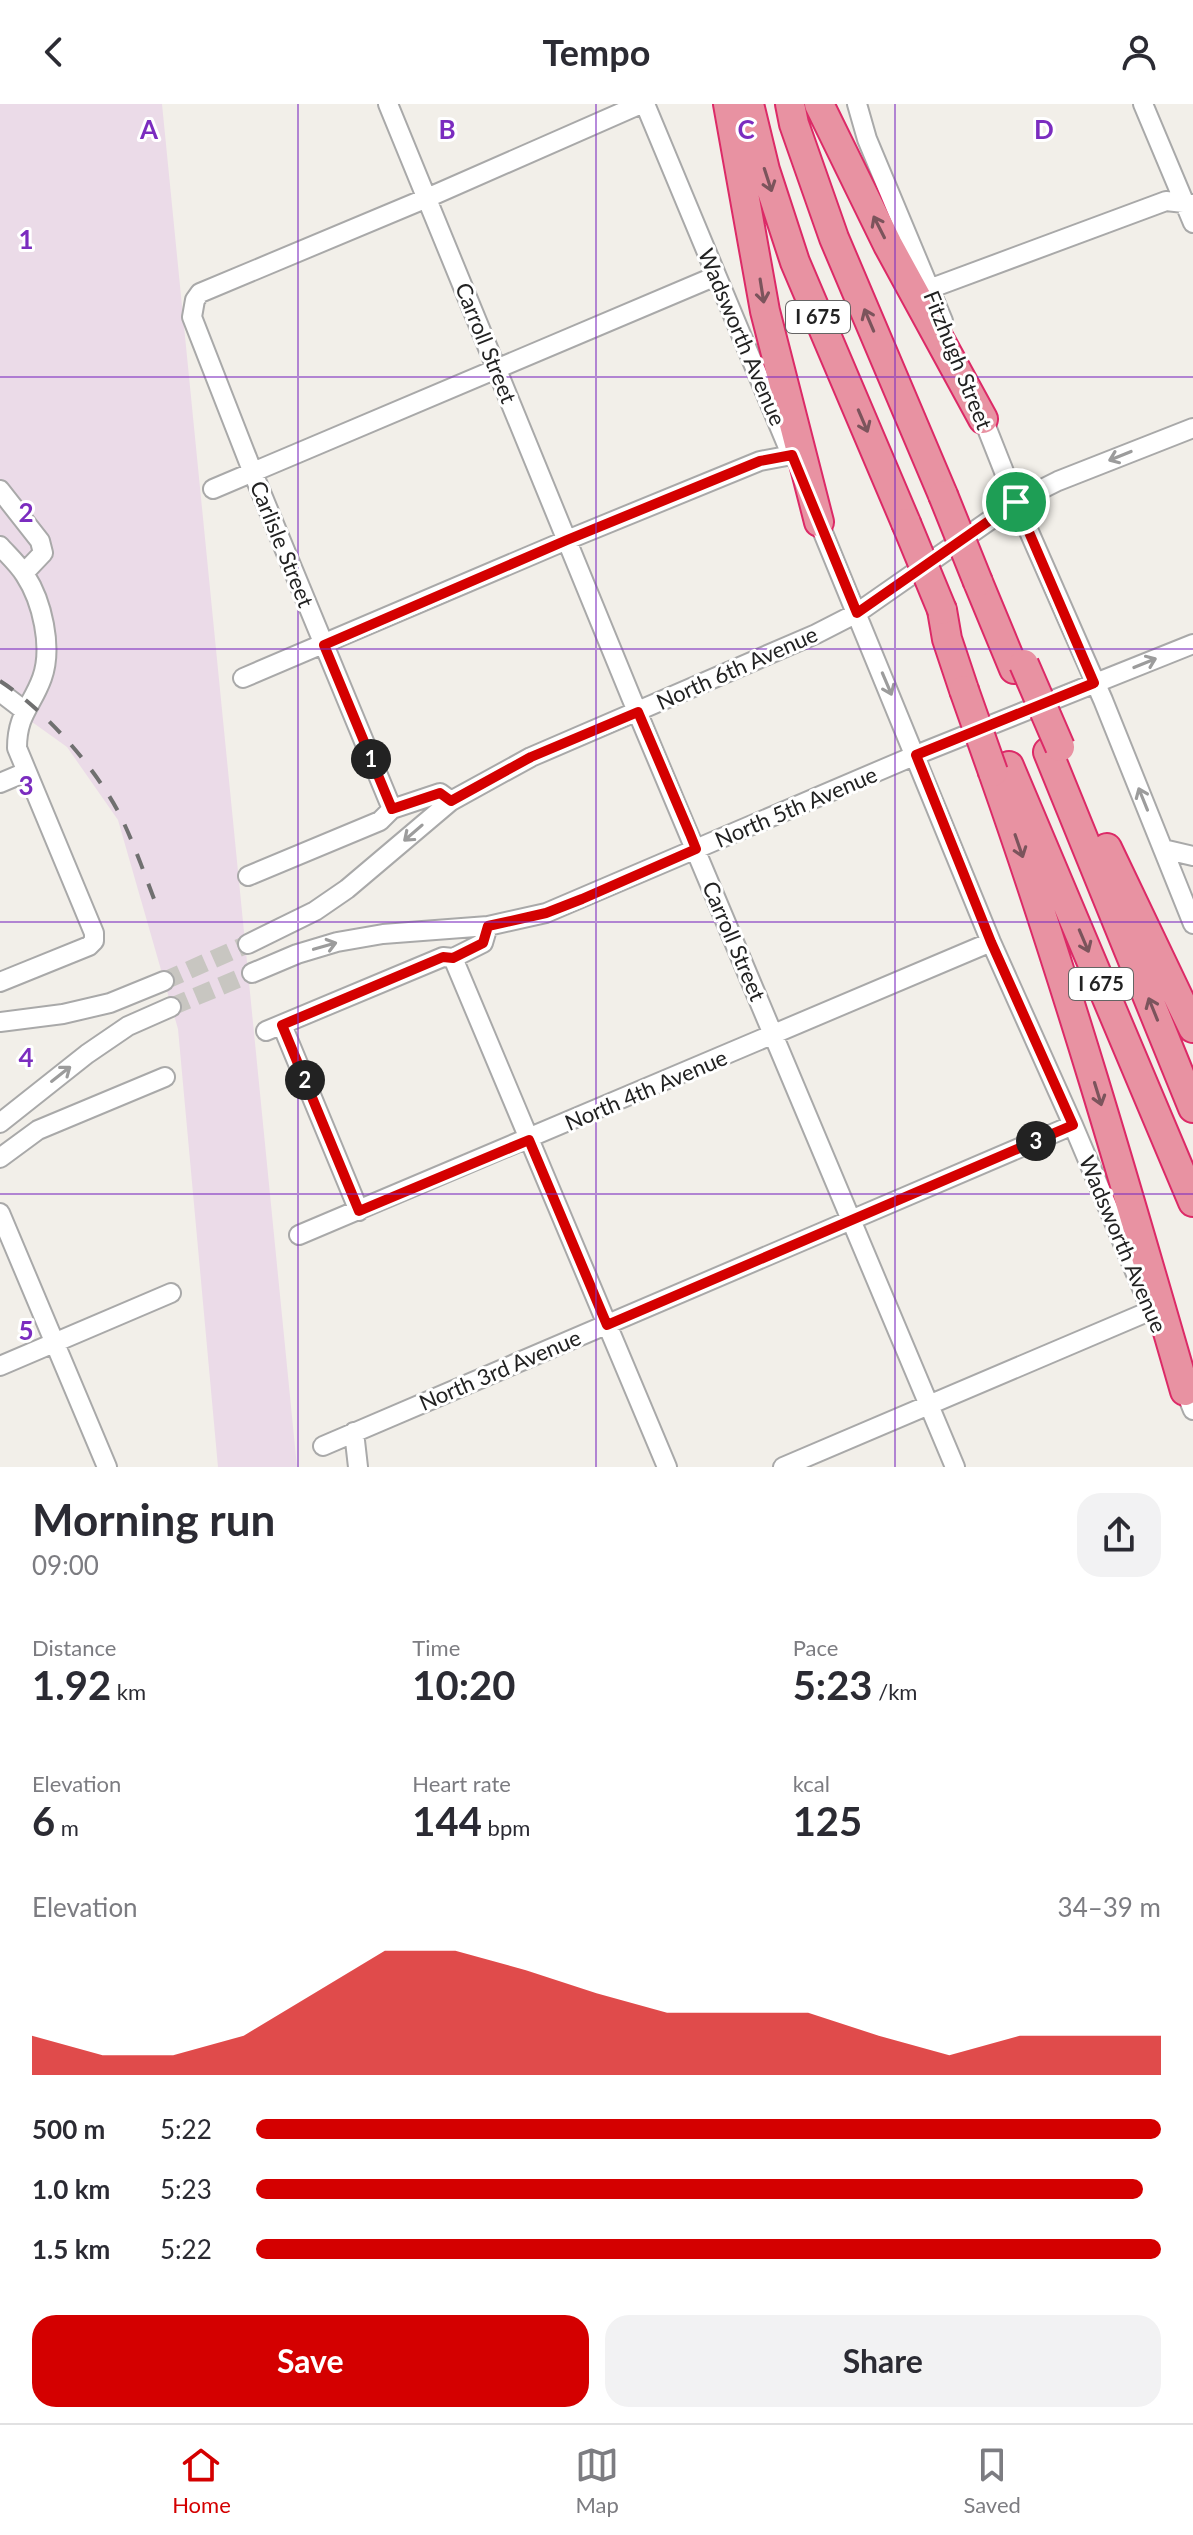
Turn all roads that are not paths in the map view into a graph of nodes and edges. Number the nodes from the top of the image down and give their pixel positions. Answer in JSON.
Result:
{"nodes":[{"id":1,"x":388,"y":104,"type":"edge"},
{"id":2,"x":643,"y":104,"type":"edge"},
{"id":3,"x":728,"y":104,"type":"edge"},
{"id":4,"x":749,"y":104,"type":"edge"},
{"id":5,"x":790,"y":104,"type":"edge"},
{"id":6,"x":819,"y":104,"type":"edge"},
{"id":7,"x":857,"y":104,"type":"edge"},
{"id":8,"x":1143,"y":104,"type":"edge"},
{"id":9,"x":427,"y":198,"type":"junction"},
{"id":10,"x":1189,"y":204,"type":"edge"},
{"id":11,"x":1193,"y":223,"type":"edge"},
{"id":12,"x":716,"y":276,"type":"junction"},
{"id":13,"x":929,"y":289,"type":"junction"},
{"id":14,"x":497,"y":369,"type":"junction"},
{"id":15,"x":983,"y":419,"type":"junction"},
{"id":16,"x":1193,"y":428,"type":"edge"},
{"id":17,"x":792,"y":455,"type":"junction"},
{"id":18,"x":253,"y":473,"type":"junction"},
{"id":19,"x":213,"y":489,"type":"dead end"},
{"id":20,"x":0,"y":490,"type":"edge"},
{"id":21,"x":1016,"y":502,"type":"junction"},
{"id":22,"x":819,"y":522,"type":"junction"},
{"id":23,"x":567,"y":540,"type":"junction"},
{"id":24,"x":0,"y":546,"type":"edge"},
{"id":25,"x":24,"y":573,"type":"junction"},
{"id":26,"x":857,"y":613,"type":"junction"},
{"id":27,"x":1193,"y":644,"type":"edge"},
{"id":28,"x":324,"y":645,"type":"junction"},
{"id":29,"x":243,"y":678,"type":"dead end"},
{"id":30,"x":1094,"y":683,"type":"junction"},
{"id":31,"x":0,"y":692,"type":"edge"},
{"id":32,"x":25,"y":711,"type":"junction"},
{"id":33,"x":638,"y":712,"type":"junction"},
{"id":34,"x":1054,"y":750,"type":"junction"},
{"id":35,"x":916,"y":755,"type":"junction"},
{"id":36,"x":1001,"y":769,"type":"junction"},
{"id":37,"x":26,"y":772,"type":"junction"},
{"id":38,"x":0,"y":783,"type":"edge"},
{"id":39,"x":451,"y":801,"type":"junction"},
{"id":40,"x":392,"y":809,"type":"junction"},
{"id":41,"x":696,"y":849,"type":"junction"},
{"id":42,"x":1163,"y":849,"type":"junction"},
{"id":43,"x":1193,"y":856,"type":"edge"},
{"id":44,"x":248,"y":876,"type":"dead end"},
{"id":45,"x":1193,"y":924,"type":"edge"},
{"id":46,"x":488,"y":926,"type":"junction"},
{"id":47,"x":991,"y":942,"type":"junction"},
{"id":48,"x":248,"y":944,"type":"tunnel mouth"},
{"id":49,"x":453,"y":958,"type":"junction"},
{"id":50,"x":252,"y":973,"type":"tunnel mouth"},
{"id":51,"x":164,"y":981,"type":"tunnel mouth"},
{"id":52,"x":0,"y":982,"type":"edge"},
{"id":53,"x":171,"y":1007,"type":"tunnel mouth"},
{"id":54,"x":0,"y":1022,"type":"edge"},
{"id":55,"x":1193,"y":1028,"type":"edge"},
{"id":56,"x":774,"y":1035,"type":"junction"},
{"id":57,"x":165,"y":1077,"type":"dead end"},
{"id":58,"x":1193,"y":1108,"type":"edge"},
{"id":59,"x":0,"y":1123,"type":"edge"},
{"id":60,"x":1073,"y":1125,"type":"junction"},
{"id":61,"x":529,"y":1140,"type":"junction"},
{"id":62,"x":0,"y":1158,"type":"edge"},
{"id":63,"x":1193,"y":1202,"type":"edge"},
{"id":64,"x":359,"y":1211,"type":"junction"},
{"id":65,"x":0,"y":1213,"type":"edge"},
{"id":66,"x":852,"y":1219,"type":"junction"},
{"id":67,"x":299,"y":1235,"type":"dead end"},
{"id":68,"x":171,"y":1293,"type":"dead end"},
{"id":69,"x":1152,"y":1310,"type":"junction"},
{"id":70,"x":607,"y":1325,"type":"junction"},
{"id":71,"x":54,"y":1343,"type":"junction"},
{"id":72,"x":0,"y":1366,"type":"edge"},
{"id":73,"x":1189,"y":1400,"type":"edge"},
{"id":74,"x":928,"y":1405,"type":"junction"},
{"id":75,"x":354,"y":1432,"type":"junction"},
{"id":76,"x":323,"y":1446,"type":"dead end"},
{"id":77,"x":107,"y":1467,"type":"edge"},
{"id":78,"x":358,"y":1467,"type":"edge"},
{"id":79,"x":667,"y":1467,"type":"edge"},
{"id":80,"x":783,"y":1467,"type":"edge"},
{"id":81,"x":955,"y":1467,"type":"edge"}],
"edges":[{"from":1,"to":9,"type":"street","name":"Carroll Street"},
{"from":2,"to":9,"type":"street"},
{"from":2,"to":12,"type":"street","name":"Wadsworth Avenue"},
{"from":3,"to":22,"type":"highway","one_way":true},
{"from":4,"to":36,"type":"highway","number":"I 675","one_way":true,"bridge":true},
{"from":34,"to":5,"type":"highway","number":"I 675","one_way":true,"bridge":true},
{"from":15,"to":6,"type":"highway","one_way":true},
{"from":7,"to":13,"type":"street","name":"Fitzhugh Street"},
{"from":8,"to":10,"type":"street"},
{"from":9,"to":14,"type":"street","name":"Carroll Street"},
{"from":9,"to":18,"type":"street","name":"Carlisle Street"},
{"from":10,"to":11,"type":"street"},
{"from":10,"to":13,"type":"street"},
{"from":12,"to":14,"type":"street"},
{"from":12,"to":17,"type":"street","name":"Wadsworth Avenue"},
{"from":13,"to":15,"type":"street","name":"Fitzhugh Street"},
{"from":14,"to":18,"type":"street"},
{"from":14,"to":23,"type":"street","name":"Carroll Street"},
{"from":15,"to":21,"type":"street","name":"Fitzhugh Street"},
{"from":16,"to":21,"type":"street","name":"North 6th Avenue","one_way":true},
{"from":17,"to":22,"type":"street","name":"Wadsworth Avenue"},
{"from":17,"to":23,"type":"street"},
{"from":18,"to":19,"type":"street"},
{"from":18,"to":28,"type":"street","name":"Carlisle Street"},
{"from":20,"to":25,"type":"street"},
{"from":21,"to":26,"type":"street","name":"North 6th Avenue"},
{"from":21,"to":30,"type":"street","name":"Fitzhugh Street"},
{"from":22,"to":26,"type":"street","name":"Wadsworth Avenue"},
{"from":23,"to":28,"type":"street"},
{"from":23,"to":33,"type":"street","name":"Carroll Street"},
{"from":24,"to":25,"type":"street"},
{"from":25,"to":32,"type":"street"},
{"from":26,"to":33,"type":"street","name":"North 6th Avenue"},
{"from":26,"to":35,"type":"street","name":"Wadsworth Avenue","one_way":true},
{"from":30,"to":27,"type":"street","name":"North 5th Avenue","one_way":true},
{"from":28,"to":29,"type":"street"},
{"from":28,"to":40,"type":"street","name":"Carlisle Street"},
{"from":30,"to":35,"type":"street","name":"North 5th Avenue"},
{"from":42,"to":30,"type":"street","name":"Fitzhugh Street","one_way":true},
{"from":31,"to":32,"type":"street"},
{"from":32,"to":37,"type":"street"},
{"from":33,"to":39,"type":"street","name":"North 6th Avenue"},
{"from":33,"to":41,"type":"street","name":"Carroll Street"},
{"from":34,"to":55,"type":"highway"},
{"from":58,"to":34,"type":"highway","number":"I 675","one_way":true},
{"from":35,"to":41,"type":"street","name":"North 5th Avenue"},
{"from":35,"to":47,"type":"street","name":"Wadsworth Avenue"},
{"from":36,"to":63,"type":"highway","number":"I 675","one_way":true},
{"from":36,"to":73,"type":"highway","one_way":true},
{"from":37,"to":38,"type":"street"},
{"from":37,"to":52,"type":"street"},
{"from":39,"to":40,"type":"street"},
{"from":39,"to":48,"type":"street","name":"North 6th Avenue","one_way":true},
{"from":40,"to":44,"type":"street"},
{"from":41,"to":46,"type":"street","name":"North 5th Avenue"},
{"from":41,"to":56,"type":"street","name":"Carroll Street"},
{"from":42,"to":43,"type":"street"},
{"from":42,"to":45,"type":"street","name":"Fitzhugh Street"},
{"from":46,"to":49,"type":"street"},
{"from":50,"to":46,"type":"street","name":"North 5th Avenue","one_way":true},
{"from":47,"to":56,"type":"street","name":"North 4th Avenue"},
{"from":47,"to":60,"type":"street","name":"Wadsworth Avenue"},
{"from":49,"to":61,"type":"street"},
{"from":49,"to":64,"type":"street"},
{"from":51,"to":54,"type":"street"},
{"from":59,"to":53,"type":"street","one_way":true},
{"from":56,"to":61,"type":"street","name":"North 4th Avenue"},
{"from":56,"to":66,"type":"street","name":"Carroll Street"},
{"from":57,"to":62,"type":"street"},
{"from":60,"to":66,"type":"street","name":"North 3rd Avenue"},
{"from":60,"to":69,"type":"street","name":"Wadsworth Avenue"},
{"from":61,"to":64,"type":"street","name":"North 4th Avenue"},
{"from":61,"to":70,"type":"street"},
{"from":64,"to":67,"type":"street","name":"North 4th Avenue"},
{"from":65,"to":71,"type":"street"},
{"from":66,"to":70,"type":"street","name":"North 3rd Avenue"},
{"from":66,"to":74,"type":"street","name":"Carroll Street"},
{"from":68,"to":71,"type":"street"},
{"from":69,"to":73,"type":"street","name":"Wadsworth Avenue"},
{"from":69,"to":74,"type":"street"},
{"from":70,"to":75,"type":"street","name":"North 3rd Avenue"},
{"from":70,"to":79,"type":"street"},
{"from":71,"to":72,"type":"street"},
{"from":71,"to":77,"type":"street"},
{"from":74,"to":80,"type":"street"},
{"from":74,"to":81,"type":"street","name":"Carroll Street"},
{"from":75,"to":76,"type":"street","name":"North 3rd Avenue"},
{"from":75,"to":78,"type":"street"}]}
